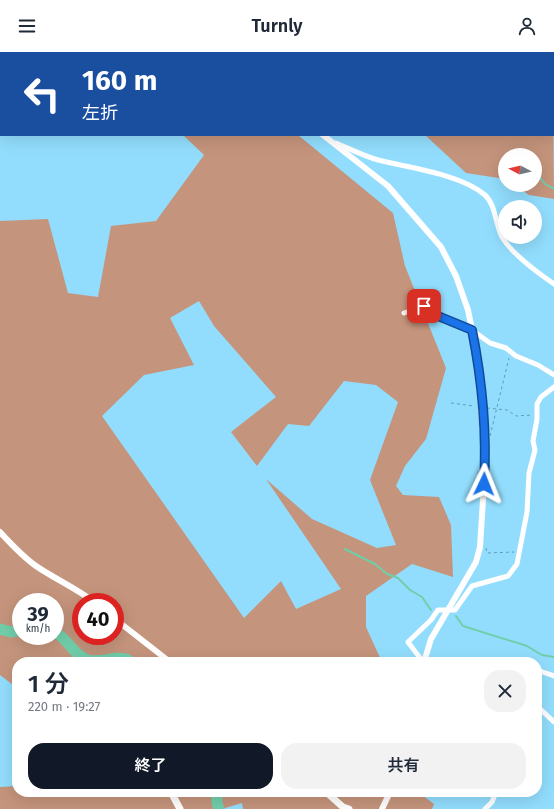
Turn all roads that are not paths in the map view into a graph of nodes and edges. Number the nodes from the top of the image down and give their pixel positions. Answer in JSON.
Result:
{"nodes":[{"id":1,"x":324,"y":136,"type":"edge"},
{"id":2,"x":331,"y":141,"type":"junction"},
{"id":3,"x":554,"y":284,"type":"edge"},
{"id":4,"x":404,"y":313,"type":"dead end"},
{"id":5,"x":472,"y":330,"type":"junction"},
{"id":6,"x":554,"y":375,"type":"edge"},
{"id":7,"x":554,"y":387,"type":"edge"},
{"id":8,"x":0,"y":532,"type":"edge"},
{"id":9,"x":81,"y":593,"type":"edge"},
{"id":10,"x":448,"y":610,"type":"junction"},
{"id":11,"x":124,"y":626,"type":"edge"},
{"id":12,"x":164,"y":657,"type":"edge"},
{"id":13,"x":419,"y":657,"type":"edge"},
{"id":14,"x":425,"y":657,"type":"edge"},
{"id":15,"x":542,"y":672,"type":"edge"},
{"id":16,"x":554,"y":676,"type":"edge"},
{"id":17,"x":542,"y":711,"type":"edge"},
{"id":18,"x":554,"y":722,"type":"edge"},
{"id":19,"x":174,"y":797,"type":"edge"},
{"id":20,"x":332,"y":797,"type":"edge"},
{"id":21,"x":388,"y":797,"type":"edge"},
{"id":22,"x":494,"y":797,"type":"edge"},
{"id":23,"x":180,"y":809,"type":"edge"},
{"id":24,"x":349,"y":809,"type":"edge"},
{"id":25,"x":382,"y":809,"type":"edge"},
{"id":26,"x":485,"y":809,"type":"edge"}],
"edges":[{"from":1,"to":2,"type":"street"},
{"from":2,"to":3,"type":"street"},
{"from":2,"to":5,"type":"street"},
{"from":4,"to":5,"type":"street"},
{"from":5,"to":6,"type":"street"},
{"from":5,"to":10,"type":"street"},
{"from":7,"to":10,"type":"street"},
{"from":8,"to":9,"type":"street"},
{"from":10,"to":13,"type":"street"},
{"from":10,"to":14,"type":"street"},
{"from":11,"to":12,"type":"street"},
{"from":15,"to":16,"type":"street"},
{"from":17,"to":18,"type":"street"},
{"from":19,"to":23,"type":"main road"},
{"from":20,"to":24,"type":"main road"},
{"from":21,"to":25,"type":"street"},
{"from":22,"to":26,"type":"street"}]}
